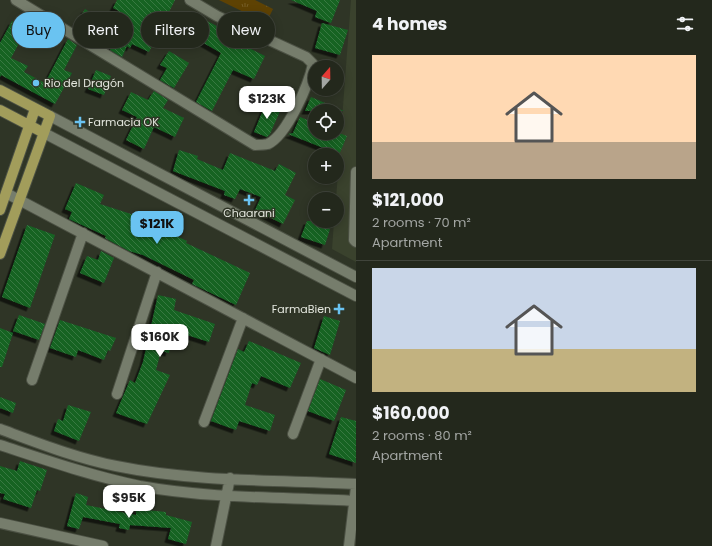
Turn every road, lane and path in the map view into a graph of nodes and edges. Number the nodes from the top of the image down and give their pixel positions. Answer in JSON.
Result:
{"nodes":[{"id":1,"x":16,"y":0,"type":"edge"},
{"id":2,"x":190,"y":0,"type":"edge"},
{"id":3,"x":0,"y":90,"type":"edge"},
{"id":4,"x":35,"y":108,"type":"junction"},
{"id":5,"x":0,"y":110,"type":"edge"},
{"id":6,"x":50,"y":116,"type":"junction"},
{"id":7,"x":29,"y":126,"type":"junction"},
{"id":8,"x":44,"y":133,"type":"junction"},
{"id":9,"x":356,"y":172,"type":"edge"},
{"id":10,"x":6,"y":193,"type":"junction"},
{"id":11,"x":20,"y":199,"type":"junction"},
{"id":12,"x":0,"y":210,"type":"edge"},
{"id":13,"x":83,"y":233,"type":"junction"},
{"id":14,"x":356,"y":242,"type":"edge"},
{"id":15,"x":0,"y":254,"type":"edge"},
{"id":16,"x":157,"y":272,"type":"junction"},
{"id":17,"x":356,"y":277,"type":"edge"},
{"id":18,"x":356,"y":296,"type":"edge"},
{"id":19,"x":242,"y":318,"type":"junction"},
{"id":20,"x":321,"y":359,"type":"junction"},
{"id":21,"x":356,"y":378,"type":"edge"},
{"id":22,"x":32,"y":380,"type":"dead end"},
{"id":23,"x":117,"y":394,"type":"dead end"},
{"id":24,"x":204,"y":422,"type":"dead end"},
{"id":25,"x":0,"y":429,"type":"edge"},
{"id":26,"x":293,"y":434,"type":"dead end"},
{"id":27,"x":0,"y":445,"type":"edge"},
{"id":28,"x":230,"y":478,"type":"junction"},
{"id":29,"x":356,"y":484,"type":"edge"},
{"id":30,"x":356,"y":487,"type":"edge"},
{"id":31,"x":226,"y":494,"type":"junction"},
{"id":32,"x":355,"y":501,"type":"edge"},
{"id":33,"x":0,"y":523,"type":"edge"},
{"id":34,"x":103,"y":546,"type":"edge"},
{"id":35,"x":216,"y":546,"type":"edge"},
{"id":36,"x":349,"y":546,"type":"edge"}],
"edges":[{"from":1,"to":2,"type":"street"},
{"from":3,"to":4,"type":"main road"},
{"from":4,"to":6,"type":"main road"},
{"from":4,"to":7,"type":"main road"},
{"from":5,"to":7,"type":"main road"},
{"from":6,"to":8,"type":"main road"},
{"from":6,"to":17,"type":"street"},
{"from":7,"to":8,"type":"main road"},
{"from":7,"to":10,"type":"main road"},
{"from":8,"to":11,"type":"main road"},
{"from":8,"to":18,"type":"street"},
{"from":9,"to":14,"type":"street"},
{"from":10,"to":11,"type":"street"},
{"from":10,"to":12,"type":"main road"},
{"from":11,"to":13,"type":"street"},
{"from":11,"to":15,"type":"main road"},
{"from":13,"to":16,"type":"street"},
{"from":13,"to":22,"type":"street"},
{"from":16,"to":19,"type":"street"},
{"from":16,"to":23,"type":"street"},
{"from":19,"to":20,"type":"street"},
{"from":19,"to":24,"type":"street"},
{"from":20,"to":21,"type":"street"},
{"from":20,"to":26,"type":"street"},
{"from":25,"to":28,"type":"street"},
{"from":27,"to":31,"type":"street"},
{"from":28,"to":29,"type":"street"},
{"from":28,"to":31,"type":"street"},
{"from":30,"to":32,"type":"street"},
{"from":31,"to":32,"type":"street"},
{"from":31,"to":35,"type":"street"},
{"from":32,"to":36,"type":"street"},
{"from":33,"to":34,"type":"street"}]}
